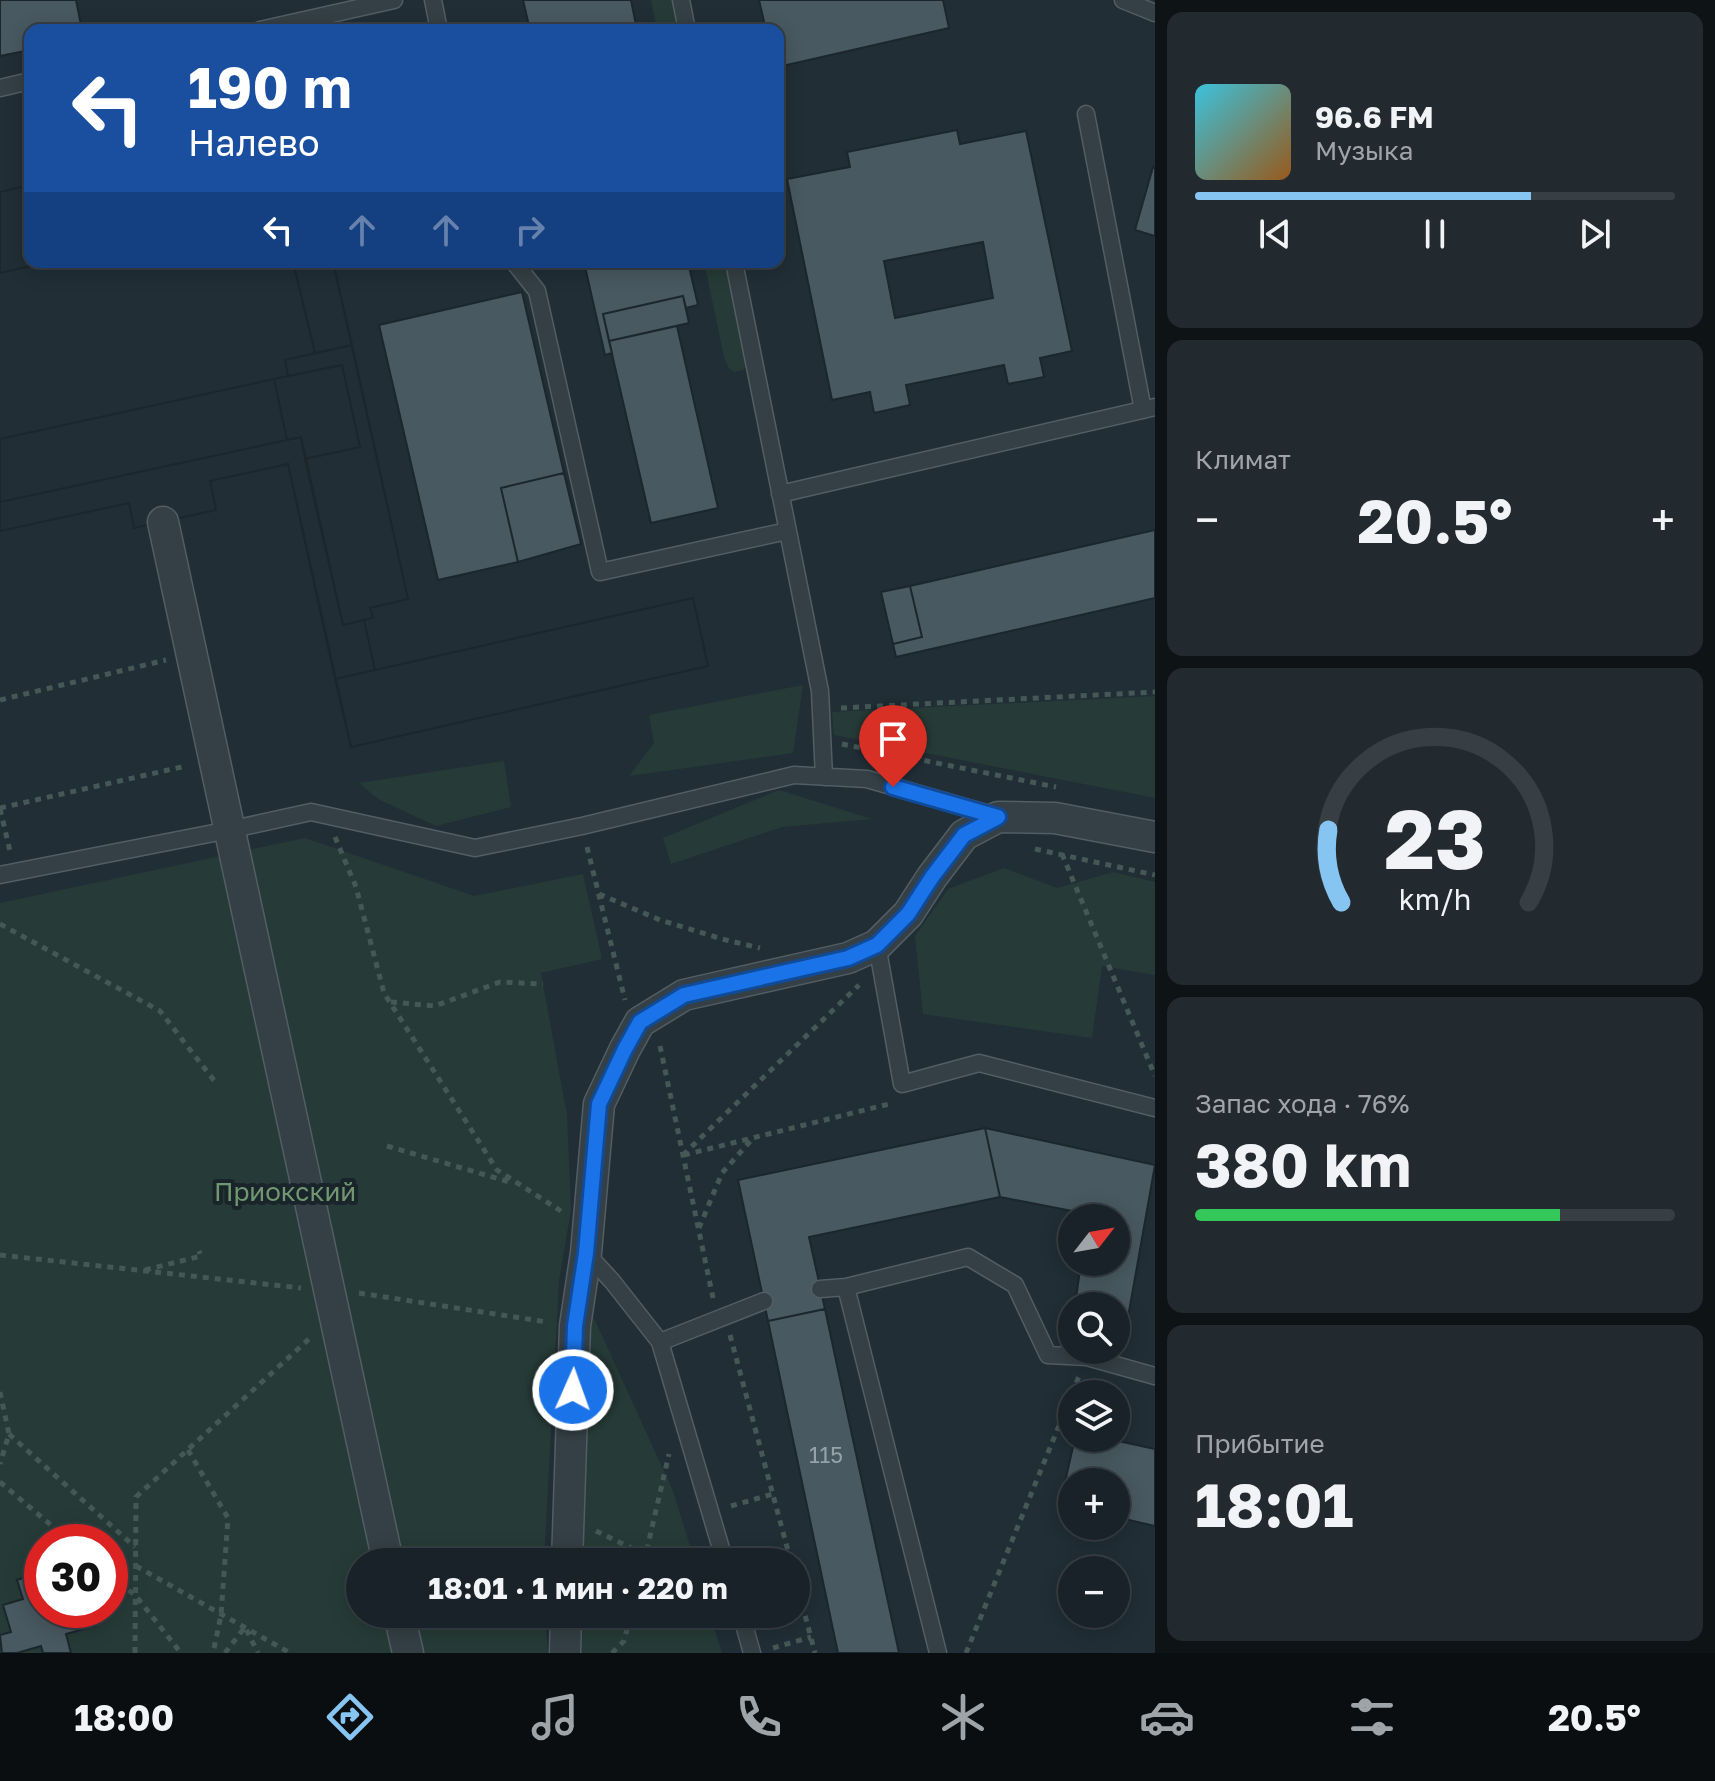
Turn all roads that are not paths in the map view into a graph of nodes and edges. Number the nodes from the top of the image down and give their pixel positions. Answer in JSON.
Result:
{"nodes":[{"id":1,"x":394,"y":0,"type":"edge"},
{"id":2,"x":433,"y":0,"type":"edge"},
{"id":3,"x":681,"y":0,"type":"edge"},
{"id":4,"x":1123,"y":0,"type":"edge"},
{"id":5,"x":1155,"y":13,"type":"edge"},
{"id":6,"x":287,"y":24,"type":"edge"},
{"id":7,"x":438,"y":24,"type":"edge"},
{"id":8,"x":686,"y":24,"type":"edge"},
{"id":9,"x":24,"y":82,"type":"edge"},
{"id":10,"x":0,"y":88,"type":"edge"},
{"id":11,"x":1086,"y":114,"type":"dead end"},
{"id":12,"x":519,"y":268,"type":"edge"},
{"id":13,"x":735,"y":268,"type":"edge"},
{"id":14,"x":1149,"y":408,"type":"edge"},
{"id":15,"x":780,"y":494,"type":"junction"},
{"id":16,"x":163,"y":522,"type":"dead end"},
{"id":17,"x":787,"y":531,"type":"junction"},
{"id":18,"x":824,"y":777,"type":"junction"},
{"id":19,"x":998,"y":817,"type":"junction"},
{"id":20,"x":229,"y":830,"type":"junction"},
{"id":21,"x":1155,"y":837,"type":"edge"},
{"id":22,"x":7,"y":873,"type":"edge"},
{"id":23,"x":878,"y":955,"type":"junction"},
{"id":24,"x":1155,"y":1108,"type":"edge"},
{"id":25,"x":586,"y":1253,"type":"junction"},
{"id":26,"x":846,"y":1287,"type":"junction"},
{"id":27,"x":820,"y":1289,"type":"dead end"},
{"id":28,"x":764,"y":1301,"type":"dead end"},
{"id":29,"x":660,"y":1342,"type":"junction"},
{"id":30,"x":1155,"y":1376,"type":"edge"},
{"id":31,"x":385,"y":1548,"type":"edge"},
{"id":32,"x":568,"y":1548,"type":"edge"},
{"id":33,"x":721,"y":1548,"type":"edge"},
{"id":34,"x":402,"y":1628,"type":"edge"},
{"id":35,"x":566,"y":1628,"type":"edge"},
{"id":36,"x":745,"y":1628,"type":"edge"},
{"id":37,"x":408,"y":1653,"type":"edge"},
{"id":38,"x":565,"y":1653,"type":"edge"},
{"id":39,"x":752,"y":1653,"type":"edge"},
{"id":40,"x":938,"y":1653,"type":"edge"}],
"edges":[{"from":1,"to":6,"type":"lane"},
{"from":2,"to":7,"type":"lane"},
{"from":3,"to":8,"type":"lane"},
{"from":4,"to":5,"type":"lane"},
{"from":9,"to":10,"type":"lane"},
{"from":11,"to":14,"type":"lane"},
{"from":12,"to":17,"type":"lane"},
{"from":13,"to":15,"type":"lane"},
{"from":14,"to":15,"type":"lane"},
{"from":15,"to":17,"type":"lane"},
{"from":16,"to":20,"type":"street"},
{"from":17,"to":18,"type":"lane"},
{"from":18,"to":19,"type":"lane"},
{"from":18,"to":20,"type":"lane"},
{"from":19,"to":21,"type":"street"},
{"from":19,"to":23,"type":"street"},
{"from":20,"to":22,"type":"lane"},
{"from":20,"to":31,"type":"street"},
{"from":23,"to":24,"type":"lane"},
{"from":23,"to":25,"type":"street"},
{"from":25,"to":29,"type":"lane"},
{"from":25,"to":32,"type":"street"},
{"from":26,"to":27,"type":"lane"},
{"from":26,"to":30,"type":"lane"},
{"from":26,"to":40,"type":"lane"},
{"from":28,"to":29,"type":"lane"},
{"from":29,"to":33,"type":"lane"},
{"from":34,"to":37,"type":"street"},
{"from":35,"to":38,"type":"street"},
{"from":36,"to":39,"type":"lane"}]}
